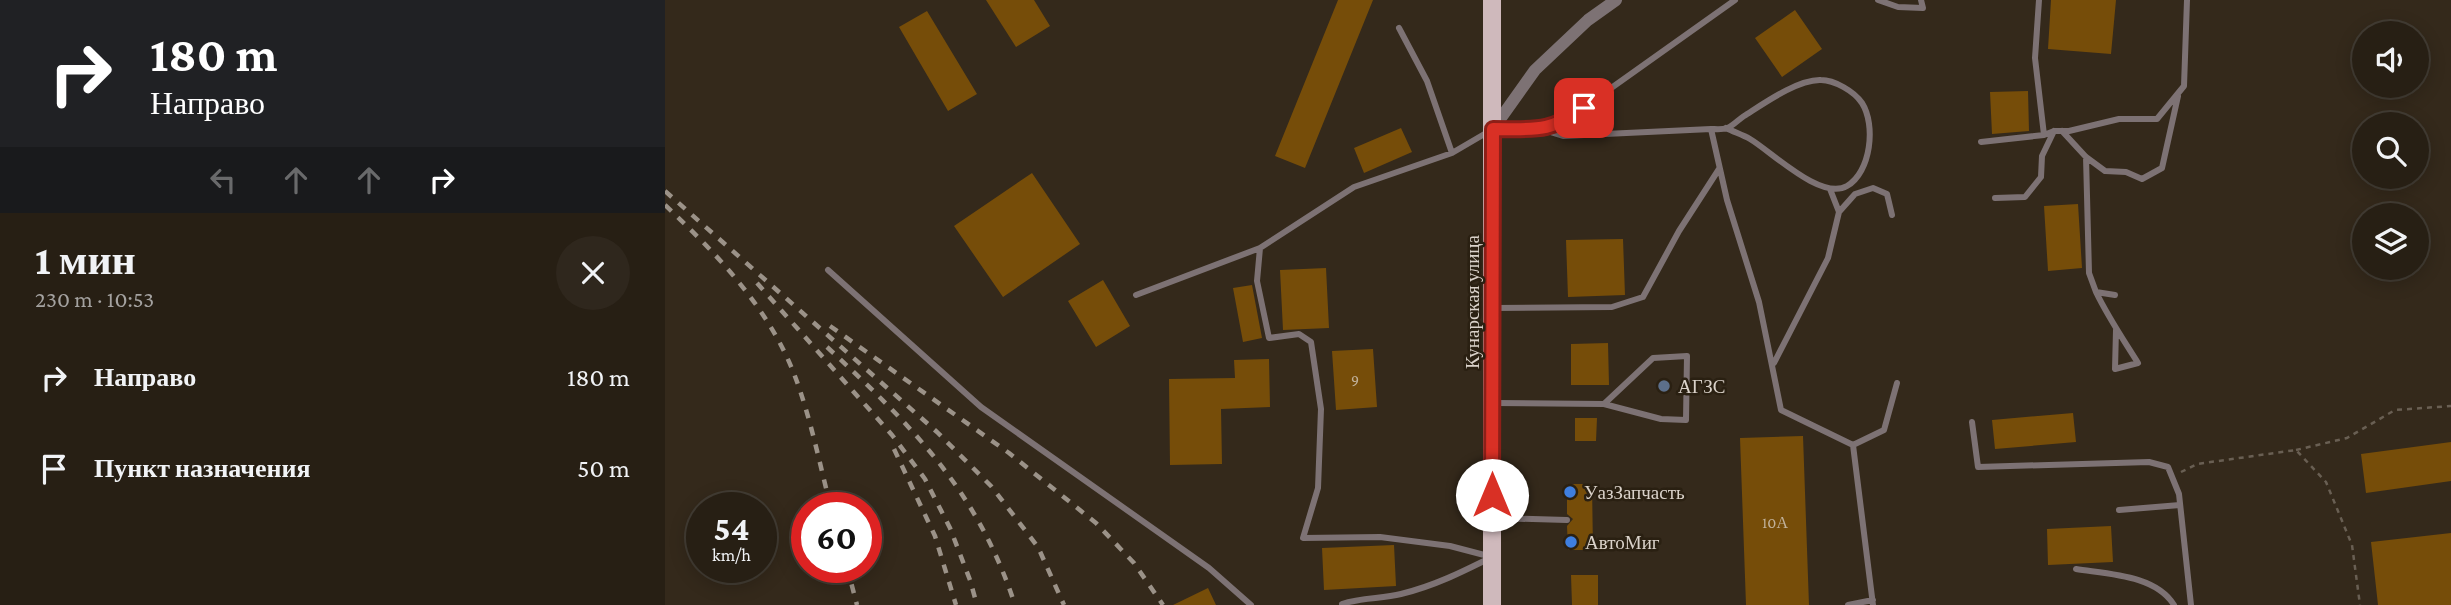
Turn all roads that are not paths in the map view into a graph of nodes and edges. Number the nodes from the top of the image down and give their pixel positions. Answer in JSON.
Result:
{"nodes":[{"id":1,"x":1492,"y":0,"type":"edge"},
{"id":2,"x":1616,"y":0,"type":"edge"},
{"id":3,"x":1735,"y":0,"type":"edge"},
{"id":4,"x":1878,"y":0,"type":"edge"},
{"id":5,"x":1921,"y":0,"type":"edge"},
{"id":6,"x":2039,"y":0,"type":"edge"},
{"id":7,"x":2187,"y":0,"type":"edge"},
{"id":8,"x":1399,"y":28,"type":"dead end"},
{"id":9,"x":2179,"y":92,"type":"junction"},
{"id":10,"x":1726,"y":128,"type":"junction"},
{"id":11,"x":1493,"y":129,"type":"junction"},
{"id":12,"x":1542,"y":129,"type":"junction"},
{"id":13,"x":1711,"y":129,"type":"junction"},
{"id":14,"x":2058,"y":131,"type":"junction"},
{"id":15,"x":2044,"y":135,"type":"junction"},
{"id":16,"x":1981,"y":142,"type":"dead end"},
{"id":17,"x":1452,"y":153,"type":"junction"},
{"id":18,"x":2086,"y":157,"type":"junction"},
{"id":19,"x":1719,"y":169,"type":"junction"},
{"id":20,"x":1846,"y":187,"type":"junction"},
{"id":21,"x":1830,"y":189,"type":"junction"},
{"id":22,"x":1855,"y":194,"type":"junction"},
{"id":23,"x":1995,"y":198,"type":"dead end"},
{"id":24,"x":1839,"y":212,"type":"junction"},
{"id":25,"x":1892,"y":215,"type":"dead end"},
{"id":26,"x":1260,"y":248,"type":"junction"},
{"id":27,"x":828,"y":270,"type":"dead end"},
{"id":28,"x":2096,"y":292,"type":"junction"},
{"id":29,"x":1136,"y":295,"type":"dead end"},
{"id":30,"x":2115,"y":295,"type":"dead end"},
{"id":31,"x":1493,"y":309,"type":"junction"},
{"id":32,"x":2116,"y":330,"type":"junction"},
{"id":33,"x":1773,"y":365,"type":"junction"},
{"id":34,"x":1896,"y":383,"type":"dead end"},
{"id":35,"x":1492,"y":402,"type":"junction"},
{"id":36,"x":1604,"y":404,"type":"junction"},
{"id":37,"x":1972,"y":422,"type":"dead end"},
{"id":38,"x":1853,"y":445,"type":"junction"},
{"id":39,"x":2180,"y":505,"type":"junction"},
{"id":40,"x":2119,"y":510,"type":"dead end"},
{"id":41,"x":1492,"y":518,"type":"junction"},
{"id":42,"x":1567,"y":520,"type":"dead end"},
{"id":43,"x":1492,"y":557,"type":"junction"},
{"id":44,"x":2076,"y":569,"type":"dead end"},
{"id":45,"x":1873,"y":603,"type":"edge"},
{"id":46,"x":1342,"y":604,"type":"edge"},
{"id":47,"x":1251,"y":605,"type":"edge"},
{"id":48,"x":1492,"y":605,"type":"edge"},
{"id":49,"x":1848,"y":605,"type":"edge"},
{"id":50,"x":2174,"y":605,"type":"edge"},
{"id":51,"x":2191,"y":605,"type":"edge"}],
"edges":[{"from":1,"to":11,"type":"main road","name":"Кунарская улица"},
{"from":2,"to":11,"type":"street"},
{"from":3,"to":12,"type":"lane"},
{"from":4,"to":5,"type":"lane"},
{"from":6,"to":15,"type":"lane"},
{"from":7,"to":9,"type":"lane"},
{"from":8,"to":17,"type":"lane"},
{"from":9,"to":14,"type":"lane"},
{"from":9,"to":18,"type":"lane"},
{"from":10,"to":13,"type":"lane"},
{"from":10,"to":20,"type":"lane"},
{"from":10,"to":21,"type":"lane"},
{"from":11,"to":12,"type":"lane"},
{"from":11,"to":17,"type":"lane"},
{"from":11,"to":31,"type":"main road","name":"Кунарская улица"},
{"from":12,"to":13,"type":"lane"},
{"from":13,"to":19,"type":"lane"},
{"from":14,"to":15,"type":"lane"},
{"from":14,"to":18,"type":"lane"},
{"from":14,"to":23,"type":"lane"},
{"from":15,"to":16,"type":"lane"},
{"from":17,"to":26,"type":"lane"},
{"from":18,"to":28,"type":"lane"},
{"from":19,"to":31,"type":"lane"},
{"from":19,"to":33,"type":"lane"},
{"from":20,"to":21,"type":"lane"},
{"from":20,"to":22,"type":"lane"},
{"from":21,"to":24,"type":"lane"},
{"from":22,"to":24,"type":"lane"},
{"from":22,"to":25,"type":"lane"},
{"from":24,"to":33,"type":"lane"},
{"from":26,"to":29,"type":"lane"},
{"from":26,"to":43,"type":"lane"},
{"from":27,"to":47,"type":"lane"},
{"from":28,"to":30,"type":"lane"},
{"from":28,"to":32,"type":"lane"},
{"from":31,"to":35,"type":"main road","name":"Кунарская улица"},
{"from":32,"to":32,"type":"lane"},
{"from":33,"to":38,"type":"lane"},
{"from":34,"to":38,"type":"lane"},
{"from":35,"to":36,"type":"lane"},
{"from":35,"to":41,"type":"main road","name":"Кунарская улица"},
{"from":36,"to":36,"type":"lane"},
{"from":37,"to":39,"type":"lane"},
{"from":38,"to":45,"type":"lane"},
{"from":39,"to":40,"type":"lane"},
{"from":39,"to":51,"type":"lane"},
{"from":41,"to":42,"type":"lane"},
{"from":41,"to":43,"type":"main road","name":"Кунарская улица"},
{"from":43,"to":46,"type":"lane"},
{"from":43,"to":48,"type":"main road","name":"Кунарская улица"},
{"from":44,"to":50,"type":"lane"},
{"from":45,"to":49,"type":"lane"}]}
